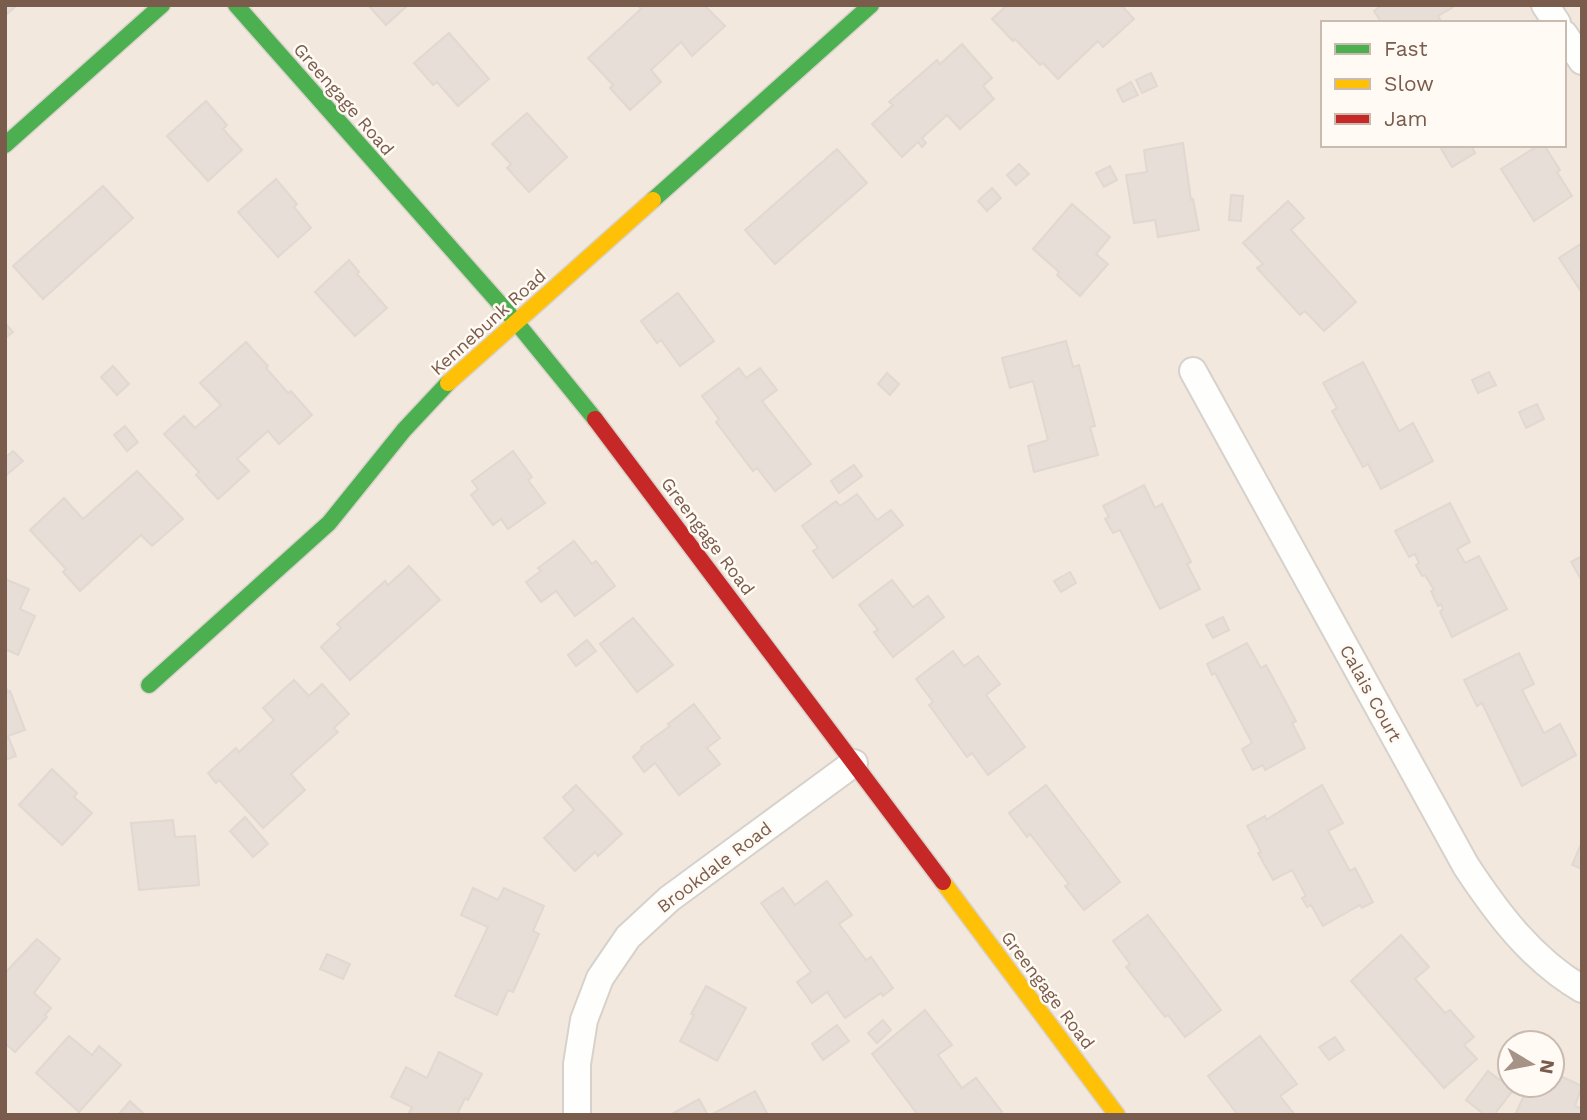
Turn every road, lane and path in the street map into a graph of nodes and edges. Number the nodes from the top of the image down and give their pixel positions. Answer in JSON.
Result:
{"nodes":[{"id":1,"x":162,"y":5,"type":"edge"},
{"id":2,"x":236,"y":5,"type":"edge"},
{"id":3,"x":871,"y":5,"type":"edge"},
{"id":4,"x":1545,"y":5,"type":"edge"},
{"id":5,"x":1556,"y":21,"type":"edge"},
{"id":6,"x":1566,"y":37,"type":"edge"},
{"id":7,"x":1582,"y":61,"type":"edge"},
{"id":8,"x":5,"y":145,"type":"edge"},
{"id":9,"x":516,"y":322,"type":"junction"},
{"id":10,"x":1193,"y":371,"type":"dead end"},
{"id":11,"x":149,"y":685,"type":"dead end"},
{"id":12,"x":854,"y":763,"type":"junction"},
{"id":13,"x":1582,"y":989,"type":"edge"},
{"id":14,"x":576,"y":1115,"type":"edge"},
{"id":15,"x":1117,"y":1115,"type":"edge"}],
"edges":[{"from":1,"to":8,"type":"street"},
{"from":2,"to":9,"type":"street","name":"Greengage Road"},
{"from":3,"to":9,"type":"street","name":"Kennebunk Road"},
{"from":4,"to":5,"type":"street"},
{"from":6,"to":7,"type":"street"},
{"from":9,"to":11,"type":"street","name":"Kennebunk Road"},
{"from":9,"to":12,"type":"street","name":"Greengage Road"},
{"from":10,"to":13,"type":"street","name":"Calais Court"},
{"from":12,"to":14,"type":"street","name":"Brookdale Road"},
{"from":12,"to":15,"type":"street","name":"Greengage Road"}]}
